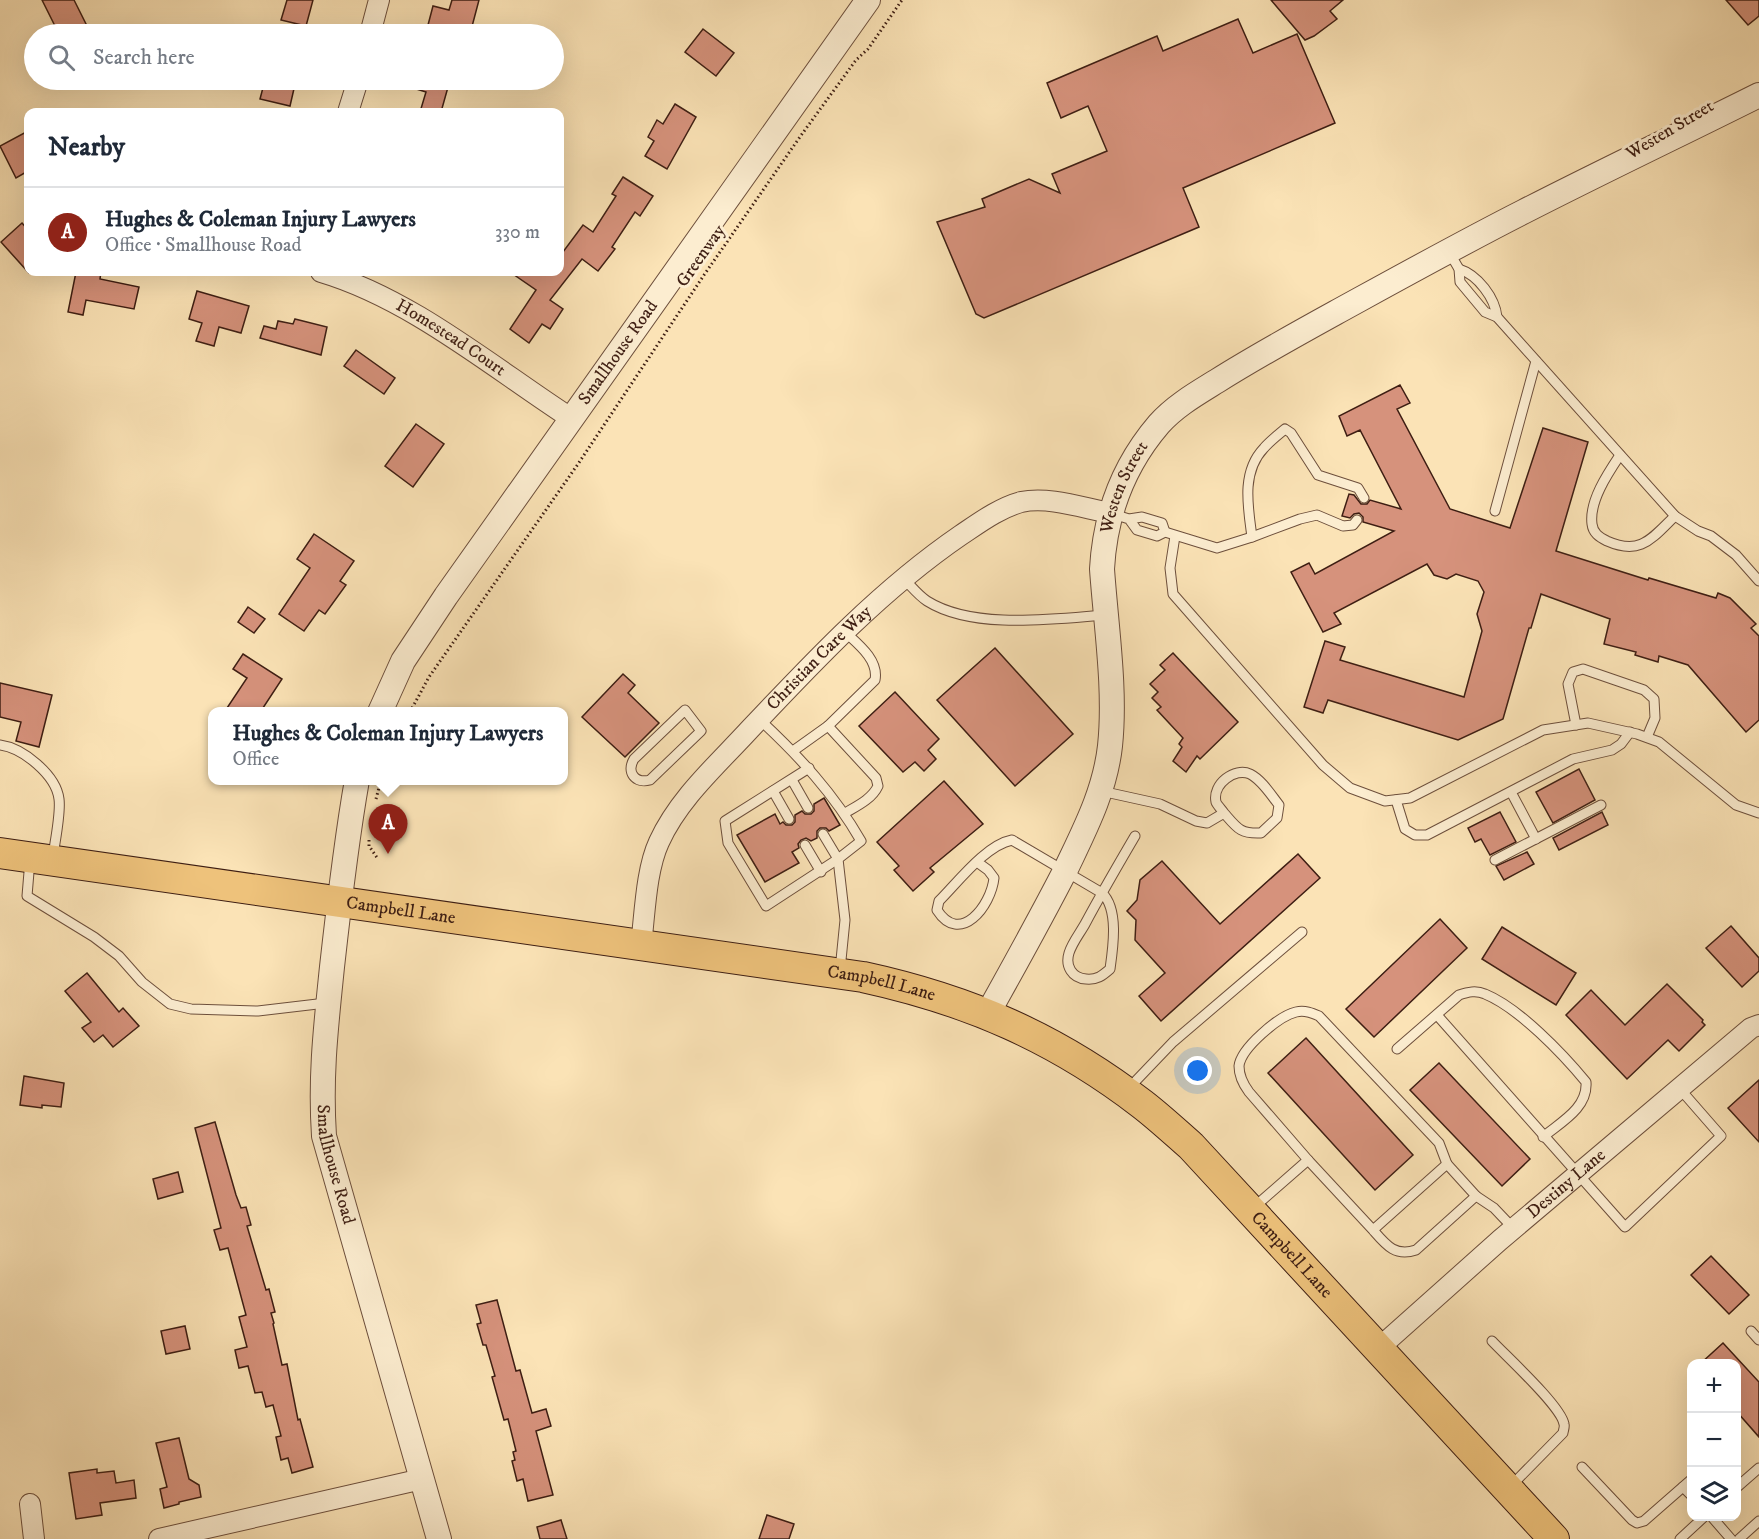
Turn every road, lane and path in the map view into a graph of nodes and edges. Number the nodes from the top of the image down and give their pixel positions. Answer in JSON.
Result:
{"nodes":[{"id":1,"x":379,"y":0,"type":"edge"},
{"id":2,"x":868,"y":0,"type":"edge"},
{"id":3,"x":902,"y":0,"type":"edge"},
{"id":4,"x":373,"y":24,"type":"edge"},
{"id":5,"x":1759,"y":77,"type":"edge"},
{"id":6,"x":355,"y":90,"type":"edge"},
{"id":7,"x":1759,"y":95,"type":"edge"},
{"id":8,"x":349,"y":108,"type":"edge"},
{"id":9,"x":1581,"y":184,"type":"junction"},
{"id":10,"x":1454,"y":260,"type":"junction"},
{"id":11,"x":332,"y":276,"type":"edge"},
{"id":12,"x":1497,"y":317,"type":"junction"},
{"id":13,"x":1536,"y":361,"type":"junction"},
{"id":14,"x":572,"y":419,"type":"junction"},
{"id":15,"x":1620,"y":456,"type":"junction"},
{"id":16,"x":1364,"y":498,"type":"dead end"},
{"id":17,"x":1495,"y":511,"type":"dead end"},
{"id":18,"x":1120,"y":516,"type":"junction"},
{"id":19,"x":1675,"y":516,"type":"junction"},
{"id":20,"x":1357,"y":520,"type":"dead end"},
{"id":21,"x":1165,"y":532,"type":"junction"},
{"id":22,"x":1175,"y":536,"type":"junction"},
{"id":23,"x":1252,"y":537,"type":"junction"},
{"id":24,"x":904,"y":579,"type":"junction"},
{"id":25,"x":1759,"y":581,"type":"edge"},
{"id":26,"x":1105,"y":615,"type":"junction"},
{"id":27,"x":845,"y":632,"type":"junction"},
{"id":28,"x":382,"y":707,"type":"edge"},
{"id":29,"x":412,"y":707,"type":"edge"},
{"id":30,"x":685,"y":710,"type":"joint"},
{"id":31,"x":759,"y":719,"type":"junction"},
{"id":32,"x":1576,"y":725,"type":"junction"},
{"id":33,"x":828,"y":726,"type":"junction"},
{"id":34,"x":1630,"y":732,"type":"junction"},
{"id":35,"x":1647,"y":737,"type":"junction"},
{"id":36,"x":0,"y":745,"type":"edge"},
{"id":37,"x":793,"y":751,"type":"junction"},
{"id":38,"x":809,"y":768,"type":"junction"},
{"id":39,"x":792,"y":780,"type":"junction"},
{"id":40,"x":356,"y":785,"type":"edge"},
{"id":41,"x":379,"y":785,"type":"edge"},
{"id":42,"x":773,"y":791,"type":"junction"},
{"id":43,"x":1101,"y":791,"type":"junction"},
{"id":44,"x":1511,"y":792,"type":"junction"},
{"id":45,"x":1396,"y":800,"type":"junction"},
{"id":46,"x":374,"y":803,"type":"dead end"},
{"id":47,"x":1601,"y":805,"type":"dead end"},
{"id":48,"x":808,"y":808,"type":"dead end"},
{"id":49,"x":845,"y":813,"type":"junction"},
{"id":50,"x":1224,"y":813,"type":"junction"},
{"id":51,"x":1759,"y":813,"type":"edge"},
{"id":52,"x":789,"y":819,"type":"dead end"},
{"id":53,"x":824,"y":834,"type":"dead end"},
{"id":54,"x":368,"y":836,"type":"dead end"},
{"id":55,"x":1135,"y":836,"type":"dead end"},
{"id":56,"x":1536,"y":839,"type":"junction"},
{"id":57,"x":805,"y":845,"type":"dead end"},
{"id":58,"x":0,"y":853,"type":"edge"},
{"id":59,"x":42,"y":859,"type":"junction"},
{"id":60,"x":378,"y":859,"type":"dead end"},
{"id":61,"x":838,"y":859,"type":"junction"},
{"id":62,"x":1495,"y":860,"type":"dead end"},
{"id":63,"x":977,"y":862,"type":"junction"},
{"id":64,"x":821,"y":872,"type":"junction"},
{"id":65,"x":1064,"y":872,"type":"junction"},
{"id":66,"x":1102,"y":893,"type":"junction"},
{"id":67,"x":339,"y":902,"type":"junction"},
{"id":68,"x":1302,"y":932,"type":"dead end"},
{"id":69,"x":641,"y":945,"type":"junction"},
{"id":70,"x":840,"y":973,"type":"junction"},
{"id":71,"x":328,"y":1002,"type":"junction"},
{"id":72,"x":988,"y":1014,"type":"junction"},
{"id":73,"x":1437,"y":1016,"type":"junction"},
{"id":74,"x":1756,"y":1029,"type":"edge"},
{"id":75,"x":1397,"y":1049,"type":"dead end"},
{"id":76,"x":1680,"y":1089,"type":"junction"},
{"id":77,"x":1125,"y":1092,"type":"junction"},
{"id":78,"x":1543,"y":1137,"type":"junction"},
{"id":79,"x":1308,"y":1160,"type":"junction"},
{"id":80,"x":1447,"y":1164,"type":"junction"},
{"id":81,"x":1579,"y":1174,"type":"junction"},
{"id":82,"x":1476,"y":1196,"type":"junction"},
{"id":83,"x":1251,"y":1210,"type":"junction"},
{"id":84,"x":1514,"y":1229,"type":"junction"},
{"id":85,"x":1373,"y":1230,"type":"junction"},
{"id":86,"x":1750,"y":1331,"type":"dead end"},
{"id":87,"x":1759,"y":1340,"type":"edge"},
{"id":88,"x":1492,"y":1341,"type":"dead end"},
{"id":89,"x":1379,"y":1348,"type":"junction"},
{"id":90,"x":1582,"y":1467,"type":"dead end"},
{"id":91,"x":1759,"y":1468,"type":"edge"},
{"id":92,"x":422,"y":1479,"type":"junction"},
{"id":93,"x":1687,"y":1483,"type":"edge"},
{"id":94,"x":1741,"y":1484,"type":"edge"},
{"id":95,"x":1683,"y":1487,"type":"junction"},
{"id":96,"x":1508,"y":1489,"type":"junction"},
{"id":97,"x":1687,"y":1491,"type":"edge"},
{"id":98,"x":30,"y":1504,"type":"dead end"},
{"id":99,"x":1700,"y":1521,"type":"edge"},
{"id":100,"x":1715,"y":1521,"type":"edge"},
{"id":101,"x":1759,"y":1521,"type":"edge"},
{"id":102,"x":34,"y":1539,"type":"edge"},
{"id":103,"x":159,"y":1539,"type":"edge"},
{"id":104,"x":439,"y":1539,"type":"edge"},
{"id":105,"x":1554,"y":1539,"type":"edge"},
{"id":106,"x":1680,"y":1539,"type":"edge"},
{"id":107,"x":1731,"y":1539,"type":"edge"},
{"id":108,"x":1739,"y":1539,"type":"edge"}],
"edges":[{"from":1,"to":4,"type":"street"},
{"from":2,"to":14,"type":"street","name":"Smallhouse Road"},
{"from":3,"to":29,"type":"path","name":"Greenway"},
{"from":5,"to":9,"type":"street","name":"Westen Street"},
{"from":6,"to":8,"type":"street"},
{"from":7,"to":9,"type":"street","name":"Westen Street"},
{"from":9,"to":10,"type":"street","name":"Westen Street"},
{"from":10,"to":12,"type":"lane"},
{"from":10,"to":12,"type":"lane"},
{"from":10,"to":18,"type":"street","name":"Westen Street"},
{"from":11,"to":14,"type":"street","name":"Homestead Court"},
{"from":12,"to":13,"type":"lane"},
{"from":13,"to":15,"type":"lane"},
{"from":13,"to":17,"type":"lane"},
{"from":14,"to":28,"type":"street","name":"Smallhouse Road"},
{"from":15,"to":19,"type":"lane"},
{"from":15,"to":19,"type":"lane"},
{"from":16,"to":23,"type":"lane"},
{"from":18,"to":21,"type":"lane"},
{"from":18,"to":21,"type":"lane"},
{"from":18,"to":24,"type":"street","name":"Christian Care Way"},
{"from":18,"to":26,"type":"street","name":"Westen Street"},
{"from":19,"to":25,"type":"lane"},
{"from":20,"to":23,"type":"lane"},
{"from":21,"to":22,"type":"lane"},
{"from":22,"to":23,"type":"lane"},
{"from":22,"to":45,"type":"lane"},
{"from":24,"to":26,"type":"lane"},
{"from":24,"to":27,"type":"street","name":"Christian Care Way"},
{"from":26,"to":43,"type":"street","name":"Westen Street"},
{"from":27,"to":31,"type":"street","name":"Christian Care Way"},
{"from":27,"to":33,"type":"lane"},
{"from":30,"to":30,"type":"lane"},
{"from":31,"to":37,"type":"lane"},
{"from":31,"to":69,"type":"street","name":"Christian Care Way"},
{"from":32,"to":34,"type":"lane"},
{"from":32,"to":35,"type":"lane"},
{"from":32,"to":45,"type":"lane"},
{"from":33,"to":37,"type":"lane"},
{"from":33,"to":49,"type":"lane"},
{"from":34,"to":35,"type":"lane"},
{"from":34,"to":44,"type":"lane"},
{"from":35,"to":51,"type":"lane"},
{"from":36,"to":59,"type":"lane"},
{"from":37,"to":38,"type":"lane"},
{"from":38,"to":39,"type":"lane"},
{"from":38,"to":49,"type":"lane"},
{"from":39,"to":42,"type":"lane"},
{"from":39,"to":48,"type":"lane"},
{"from":40,"to":67,"type":"street","name":"Smallhouse Road"},
{"from":41,"to":46,"type":"path"},
{"from":42,"to":52,"type":"lane"},
{"from":42,"to":64,"type":"lane"},
{"from":43,"to":50,"type":"lane"},
{"from":43,"to":65,"type":"street","name":"Westen Street"},
{"from":44,"to":45,"type":"lane"},
{"from":44,"to":56,"type":"lane"},
{"from":47,"to":56,"type":"lane"},
{"from":49,"to":61,"type":"lane"},
{"from":50,"to":50,"type":"lane"},
{"from":53,"to":61,"type":"lane"},
{"from":54,"to":60,"type":"path"},
{"from":55,"to":66,"type":"lane"},
{"from":56,"to":62,"type":"lane"},
{"from":57,"to":64,"type":"lane"},
{"from":58,"to":59,"type":"main road","name":"Campbell Lane"},
{"from":59,"to":67,"type":"main road","name":"Campbell Lane"},
{"from":59,"to":71,"type":"lane"},
{"from":61,"to":64,"type":"lane"},
{"from":61,"to":70,"type":"lane"},
{"from":63,"to":63,"type":"lane"},
{"from":63,"to":65,"type":"lane"},
{"from":65,"to":66,"type":"lane"},
{"from":65,"to":72,"type":"street","name":"Westen Street"},
{"from":66,"to":66,"type":"lane"},
{"from":67,"to":69,"type":"main road","name":"Campbell Lane"},
{"from":67,"to":71,"type":"street","name":"Smallhouse Road"},
{"from":68,"to":77,"type":"lane"},
{"from":69,"to":70,"type":"main road","name":"Campbell Lane"},
{"from":70,"to":72,"type":"main road","name":"Campbell Lane"},
{"from":71,"to":92,"type":"street","name":"Smallhouse Road"},
{"from":72,"to":77,"type":"main road","name":"Campbell Lane"},
{"from":73,"to":75,"type":"lane"},
{"from":73,"to":78,"type":"lane"},
{"from":73,"to":78,"type":"lane"},
{"from":74,"to":76,"type":"street","name":"Destiny Lane"},
{"from":76,"to":81,"type":"street","name":"Destiny Lane"},
{"from":76,"to":81,"type":"lane"},
{"from":77,"to":83,"type":"main road","name":"Campbell Lane"},
{"from":78,"to":81,"type":"lane"},
{"from":79,"to":80,"type":"lane"},
{"from":79,"to":83,"type":"lane"},
{"from":79,"to":85,"type":"lane"},
{"from":80,"to":82,"type":"lane"},
{"from":80,"to":85,"type":"lane"},
{"from":81,"to":84,"type":"street","name":"Destiny Lane"},
{"from":82,"to":84,"type":"lane"},
{"from":82,"to":85,"type":"lane"},
{"from":83,"to":89,"type":"main road","name":"Campbell Lane"},
{"from":84,"to":89,"type":"street","name":"Destiny Lane"},
{"from":86,"to":87,"type":"lane"},
{"from":88,"to":96,"type":"lane"},
{"from":89,"to":96,"type":"main road","name":"Campbell Lane"},
{"from":90,"to":95,"type":"lane"},
{"from":91,"to":94,"type":"lane"},
{"from":92,"to":103,"type":"street"},
{"from":92,"to":104,"type":"street","name":"Smallhouse Road"},
{"from":93,"to":95,"type":"lane"},
{"from":95,"to":97,"type":"lane"},
{"from":96,"to":105,"type":"main road","name":"Campbell Lane"},
{"from":98,"to":102,"type":"street"},
{"from":99,"to":106,"type":"lane"},
{"from":100,"to":107,"type":"lane"},
{"from":101,"to":108,"type":"lane"}]}
